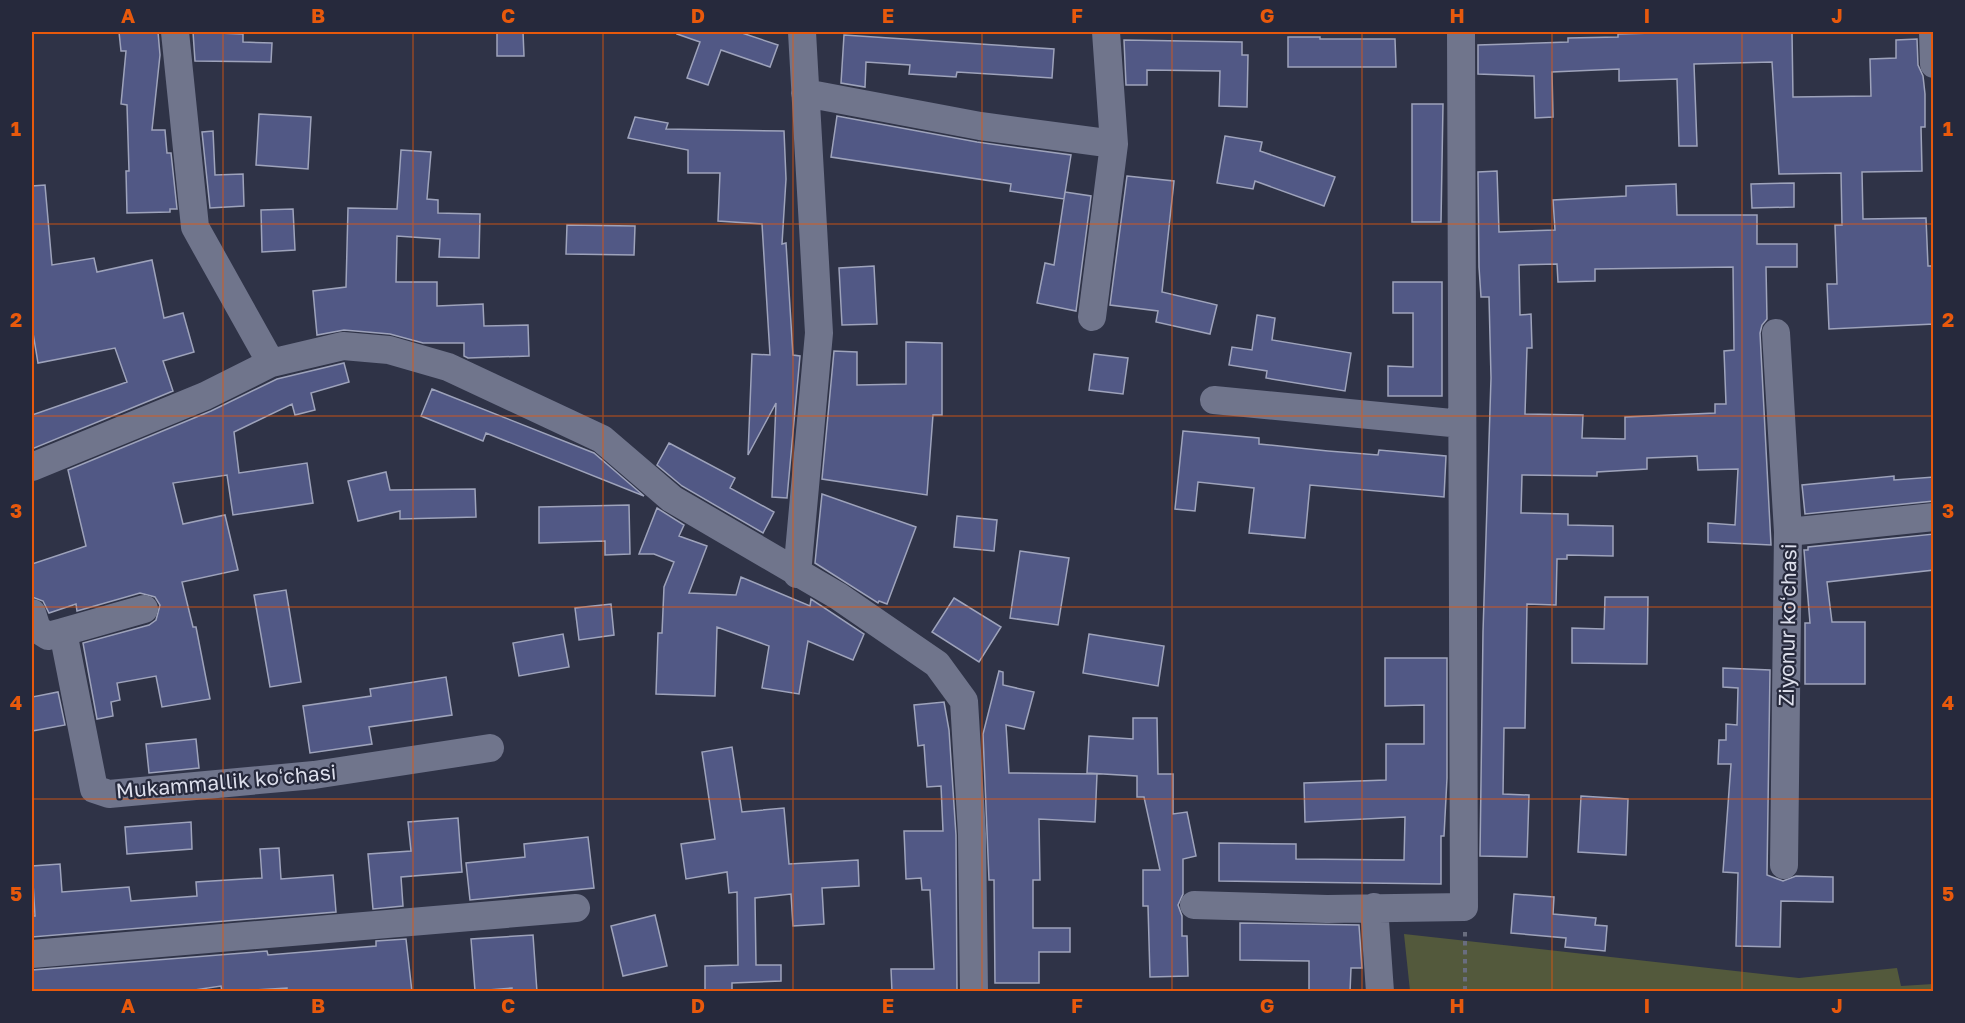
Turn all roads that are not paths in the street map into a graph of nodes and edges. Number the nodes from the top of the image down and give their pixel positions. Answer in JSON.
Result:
{"nodes":[{"id":1,"x":175,"y":32,"type":"edge"},
{"id":2,"x":802,"y":32,"type":"edge"},
{"id":3,"x":1106,"y":32,"type":"edge"},
{"id":4,"x":1461,"y":32,"type":"edge"},
{"id":5,"x":1933,"y":32,"type":"edge"},
{"id":6,"x":1934,"y":64,"type":"edge"},
{"id":7,"x":805,"y":93,"type":"junction"},
{"id":8,"x":1114,"y":144,"type":"junction"},
{"id":9,"x":1092,"y":317,"type":"dead end"},
{"id":10,"x":1776,"y":333,"type":"dead end"},
{"id":11,"x":271,"y":363,"type":"junction"},
{"id":12,"x":1214,"y":400,"type":"dead end"},
{"id":13,"x":1462,"y":424,"type":"junction"},
{"id":14,"x":32,"y":467,"type":"edge"},
{"id":15,"x":1934,"y":518,"type":"edge"},
{"id":16,"x":1788,"y":532,"type":"junction"},
{"id":17,"x":797,"y":574,"type":"junction"},
{"id":18,"x":144,"y":609,"type":"dead end"},
{"id":19,"x":32,"y":613,"type":"edge"},
{"id":20,"x":63,"y":632,"type":"junction"},
{"id":21,"x":490,"y":748,"type":"dead end"},
{"id":22,"x":1784,"y":866,"type":"dead end"},
{"id":23,"x":1194,"y":905,"type":"dead end"},
{"id":24,"x":576,"y":908,"type":"dead end"},
{"id":25,"x":1374,"y":908,"type":"junction"},
{"id":26,"x":32,"y":954,"type":"edge"},
{"id":27,"x":974,"y":992,"type":"edge"},
{"id":28,"x":1380,"y":992,"type":"edge"}],
"edges":[{"from":1,"to":11,"type":"street"},
{"from":2,"to":7,"type":"street"},
{"from":3,"to":8,"type":"street"},
{"from":4,"to":13,"type":"street"},
{"from":5,"to":6,"type":"street"},
{"from":7,"to":8,"type":"street"},
{"from":7,"to":17,"type":"street"},
{"from":8,"to":9,"type":"street"},
{"from":10,"to":16,"type":"street"},
{"from":11,"to":14,"type":"street"},
{"from":11,"to":17,"type":"street"},
{"from":12,"to":13,"type":"street"},
{"from":13,"to":25,"type":"street"},
{"from":15,"to":16,"type":"street","name":"Ziyonur koʻchasi"},
{"from":16,"to":22,"type":"street","name":"Ziyonur koʻchasi"},
{"from":17,"to":27,"type":"street"},
{"from":18,"to":20,"type":"street"},
{"from":19,"to":20,"type":"street"},
{"from":20,"to":21,"type":"street","name":"Mukammallik koʻchasi"},
{"from":23,"to":25,"type":"street"},
{"from":24,"to":26,"type":"street"},
{"from":25,"to":28,"type":"street"}]}
